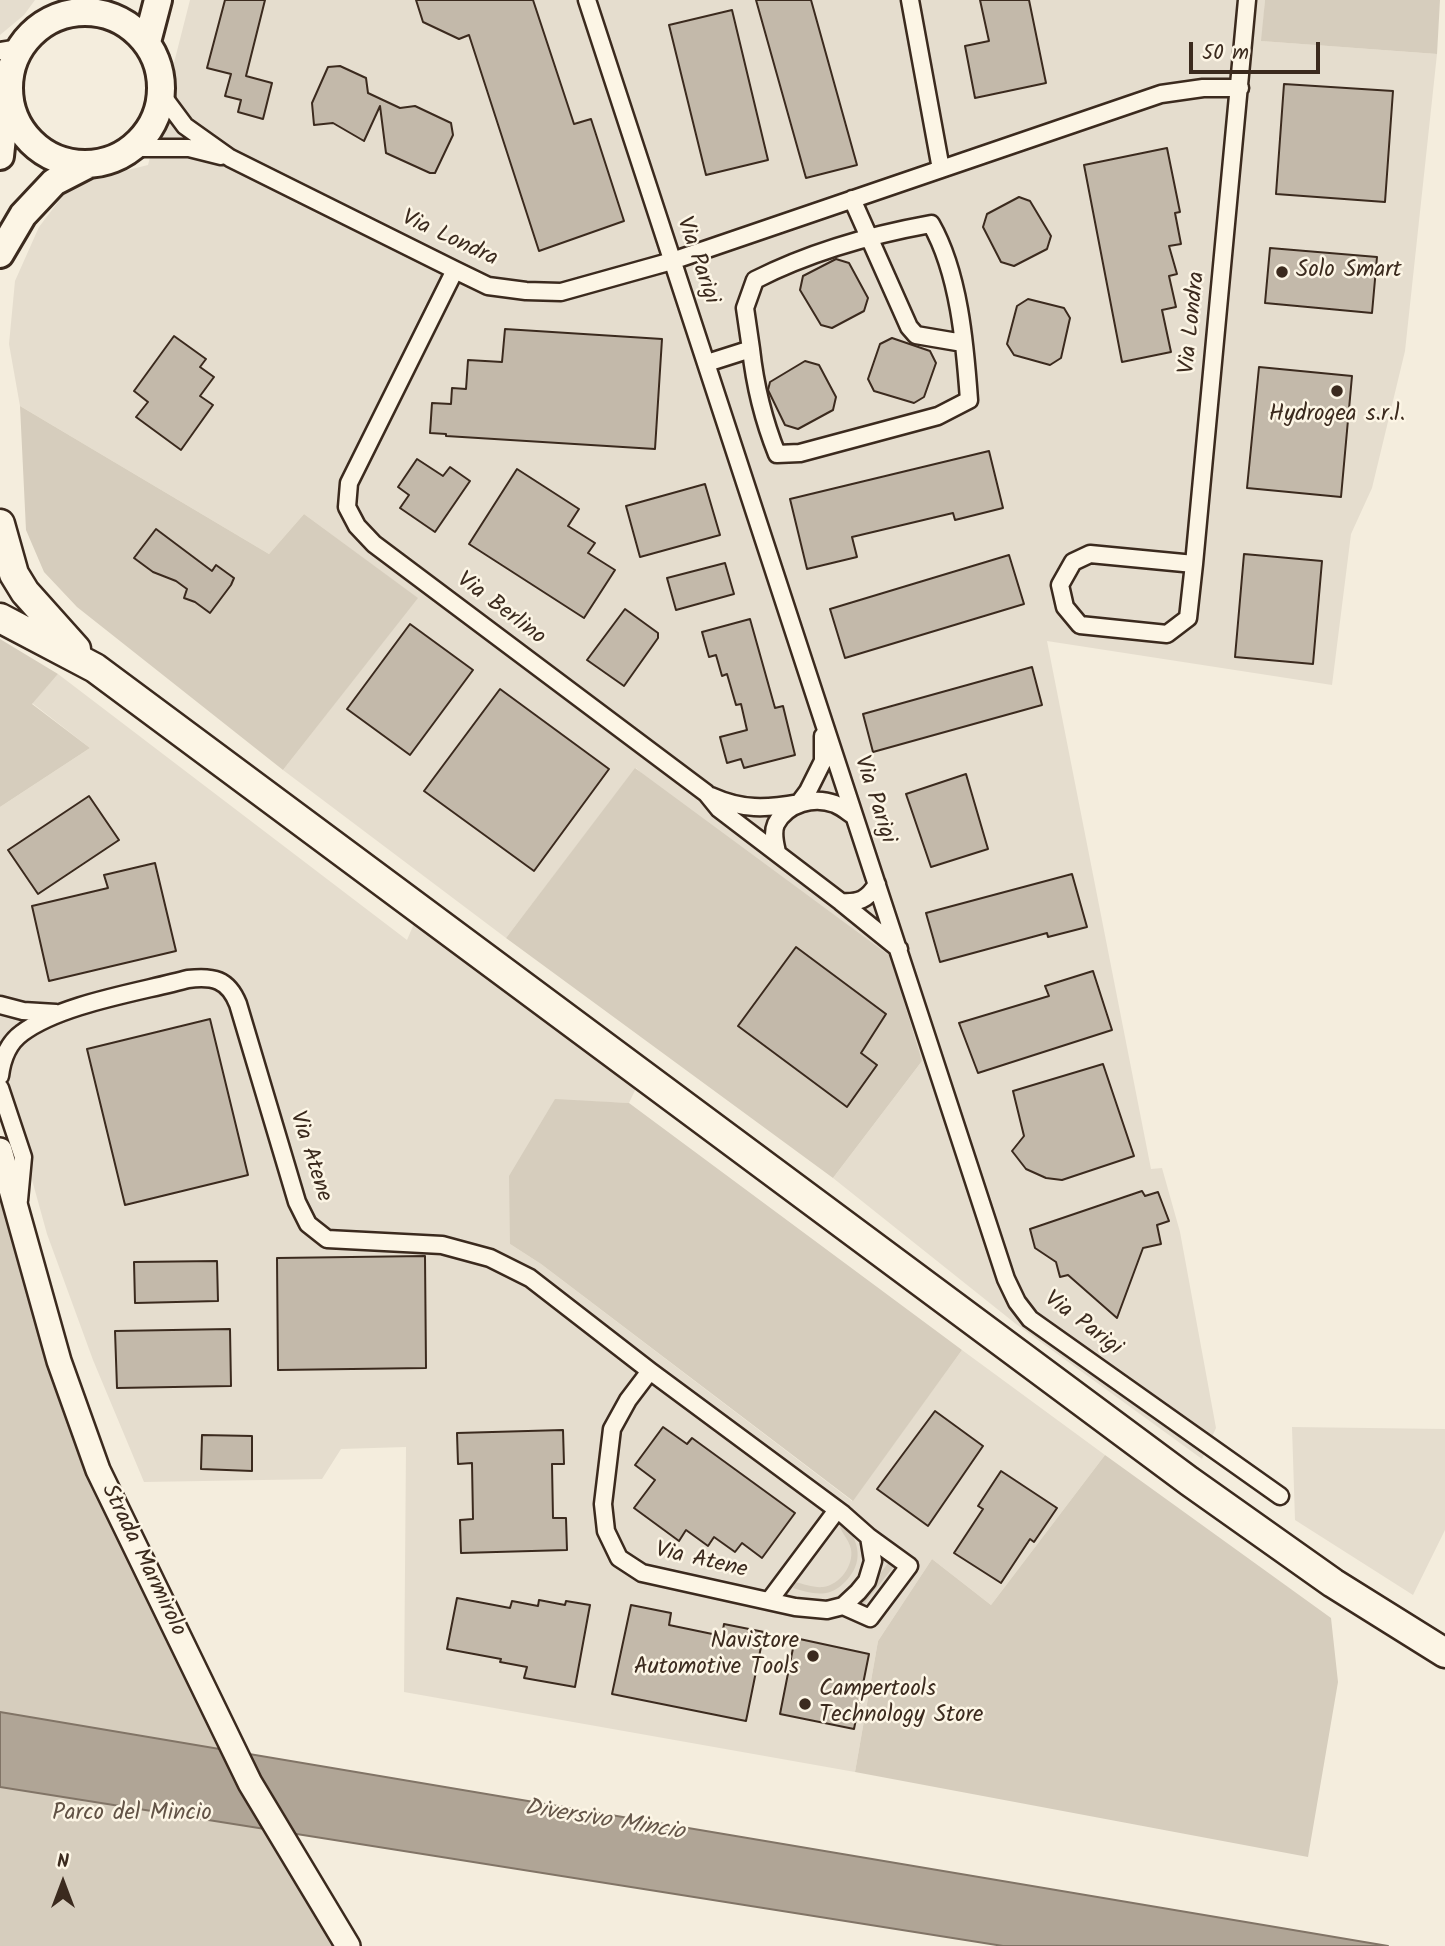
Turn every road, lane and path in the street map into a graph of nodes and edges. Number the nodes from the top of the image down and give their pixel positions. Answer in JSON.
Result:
{"nodes":[{"id":1,"x":158,"y":0,"type":"edge"},
{"id":2,"x":587,"y":0,"type":"edge"},
{"id":3,"x":910,"y":0,"type":"edge"},
{"id":4,"x":1247,"y":0,"type":"edge"},
{"id":5,"x":56,"y":10,"type":"edge"},
{"id":6,"x":147,"y":43,"type":"junction"},
{"id":7,"x":10,"y":50,"type":"edge"},
{"id":8,"x":8,"y":88,"type":"junction"},
{"id":9,"x":1240,"y":88,"type":"junction"},
{"id":10,"x":162,"y":95,"type":"junction"},
{"id":11,"x":133,"y":148,"type":"junction"},
{"id":12,"x":0,"y":151,"type":"edge"},
{"id":13,"x":230,"y":158,"type":"junction"},
{"id":14,"x":87,"y":165,"type":"junction"},
{"id":15,"x":941,"y":169,"type":"junction"},
{"id":16,"x":852,"y":199,"type":"junction"},
{"id":17,"x":868,"y":237,"type":"junction"},
{"id":18,"x":0,"y":254,"type":"edge"},
{"id":19,"x":672,"y":261,"type":"junction"},
{"id":20,"x":455,"y":270,"type":"junction"},
{"id":21,"x":963,"y":343,"type":"junction"},
{"id":22,"x":751,"y":349,"type":"junction"},
{"id":23,"x":707,"y":363,"type":"junction"},
{"id":24,"x":0,"y":524,"type":"edge"},
{"id":25,"x":1194,"y":564,"type":"junction"},
{"id":26,"x":0,"y":618,"type":"edge"},
{"id":27,"x":95,"y":668,"type":"junction"},
{"id":28,"x":823,"y":722,"type":"junction"},
{"id":29,"x":706,"y":793,"type":"junction"},
{"id":30,"x":799,"y":803,"type":"junction"},
{"id":31,"x":854,"y":816,"type":"junction"},
{"id":32,"x":776,"y":852,"type":"junction"},
{"id":33,"x":877,"y":884,"type":"junction"},
{"id":34,"x":841,"y":902,"type":"junction"},
{"id":35,"x":899,"y":950,"type":"junction"},
{"id":36,"x":0,"y":1005,"type":"edge"},
{"id":37,"x":56,"y":1013,"type":"junction"},
{"id":38,"x":21,"y":1033,"type":"junction"},
{"id":39,"x":0,"y":1040,"type":"edge"},
{"id":40,"x":0,"y":1076,"type":"edge"},
{"id":41,"x":0,"y":1088,"type":"edge"},
{"id":42,"x":0,"y":1150,"type":"edge"},
{"id":43,"x":18,"y":1210,"type":"junction"},
{"id":44,"x":650,"y":1371,"type":"junction"},
{"id":45,"x":1280,"y":1496,"type":"dead end"},
{"id":46,"x":837,"y":1510,"type":"junction"},
{"id":47,"x":869,"y":1537,"type":"junction"},
{"id":48,"x":769,"y":1601,"type":"junction"},
{"id":49,"x":843,"y":1606,"type":"junction"},
{"id":50,"x":1445,"y":1653,"type":"edge"},
{"id":51,"x":348,"y":1946,"type":"edge"}],
"edges":[{"from":1,"to":6,"type":"main road"},
{"from":2,"to":19,"type":"street","name":"Via Parigi"},
{"from":3,"to":15,"type":"street"},
{"from":4,"to":9,"type":"street","name":"Via Londra"},
{"from":5,"to":6,"type":"main road"},
{"from":5,"to":7,"type":"main road"},
{"from":6,"to":10,"type":"main road"},
{"from":7,"to":8,"type":"main road"},
{"from":8,"to":12,"type":"main road"},
{"from":8,"to":14,"type":"main road"},
{"from":9,"to":15,"type":"street","name":"Via Londra"},
{"from":9,"to":25,"type":"street","name":"Via Londra"},
{"from":10,"to":11,"type":"main road"},
{"from":10,"to":13,"type":"street","name":"Via Londra"},
{"from":11,"to":13,"type":"street","name":"Via Londra"},
{"from":11,"to":14,"type":"main road"},
{"from":13,"to":20,"type":"street","name":"Via Londra"},
{"from":14,"to":18,"type":"main road"},
{"from":15,"to":16,"type":"street","name":"Via Londra"},
{"from":16,"to":17,"type":"street"},
{"from":16,"to":19,"type":"street","name":"Via Londra"},
{"from":17,"to":21,"type":"street"},
{"from":17,"to":21,"type":"street"},
{"from":17,"to":22,"type":"street"},
{"from":19,"to":20,"type":"street","name":"Via Londra"},
{"from":19,"to":23,"type":"street","name":"Via Parigi"},
{"from":20,"to":29,"type":"street","name":"Via Berlino"},
{"from":21,"to":22,"type":"street"},
{"from":22,"to":23,"type":"street"},
{"from":23,"to":28,"type":"street","name":"Via Parigi"},
{"from":24,"to":27,"type":"highway"},
{"from":25,"to":25,"type":"street","name":"Via Londra"},
{"from":26,"to":27,"type":"highway"},
{"from":27,"to":50,"type":"highway"},
{"from":28,"to":30,"type":"street"},
{"from":28,"to":31,"type":"street","name":"Via Parigi"},
{"from":29,"to":30,"type":"street"},
{"from":29,"to":32,"type":"street","name":"Via Berlino"},
{"from":30,"to":31,"type":"street"},
{"from":30,"to":32,"type":"street"},
{"from":31,"to":33,"type":"street","name":"Via Parigi"},
{"from":32,"to":34,"type":"street","name":"Via Berlino"},
{"from":33,"to":34,"type":"street"},
{"from":33,"to":35,"type":"street","name":"Via Parigi"},
{"from":34,"to":35,"type":"street","name":"Via Berlino"},
{"from":35,"to":45,"type":"street","name":"Via Parigi"},
{"from":36,"to":37,"type":"street","name":"Via Atene"},
{"from":37,"to":38,"type":"street","name":"Via Atene"},
{"from":37,"to":44,"type":"street","name":"Via Atene"},
{"from":38,"to":39,"type":"street","name":"Via Atene"},
{"from":38,"to":40,"type":"street"},
{"from":41,"to":43,"type":"street"},
{"from":42,"to":43,"type":"main road","name":"Strada Marmirolo"},
{"from":43,"to":51,"type":"main road","name":"Strada Marmirolo"},
{"from":44,"to":46,"type":"street","name":"Via Atene"},
{"from":44,"to":48,"type":"street","name":"Via Atene"},
{"from":46,"to":47,"type":"street","name":"Via Atene"},
{"from":46,"to":48,"type":"street","name":"Via Atene"},
{"from":47,"to":49,"type":"street"},
{"from":47,"to":49,"type":"street","name":"Via Atene"},
{"from":48,"to":49,"type":"street","name":"Via Atene"}]}
